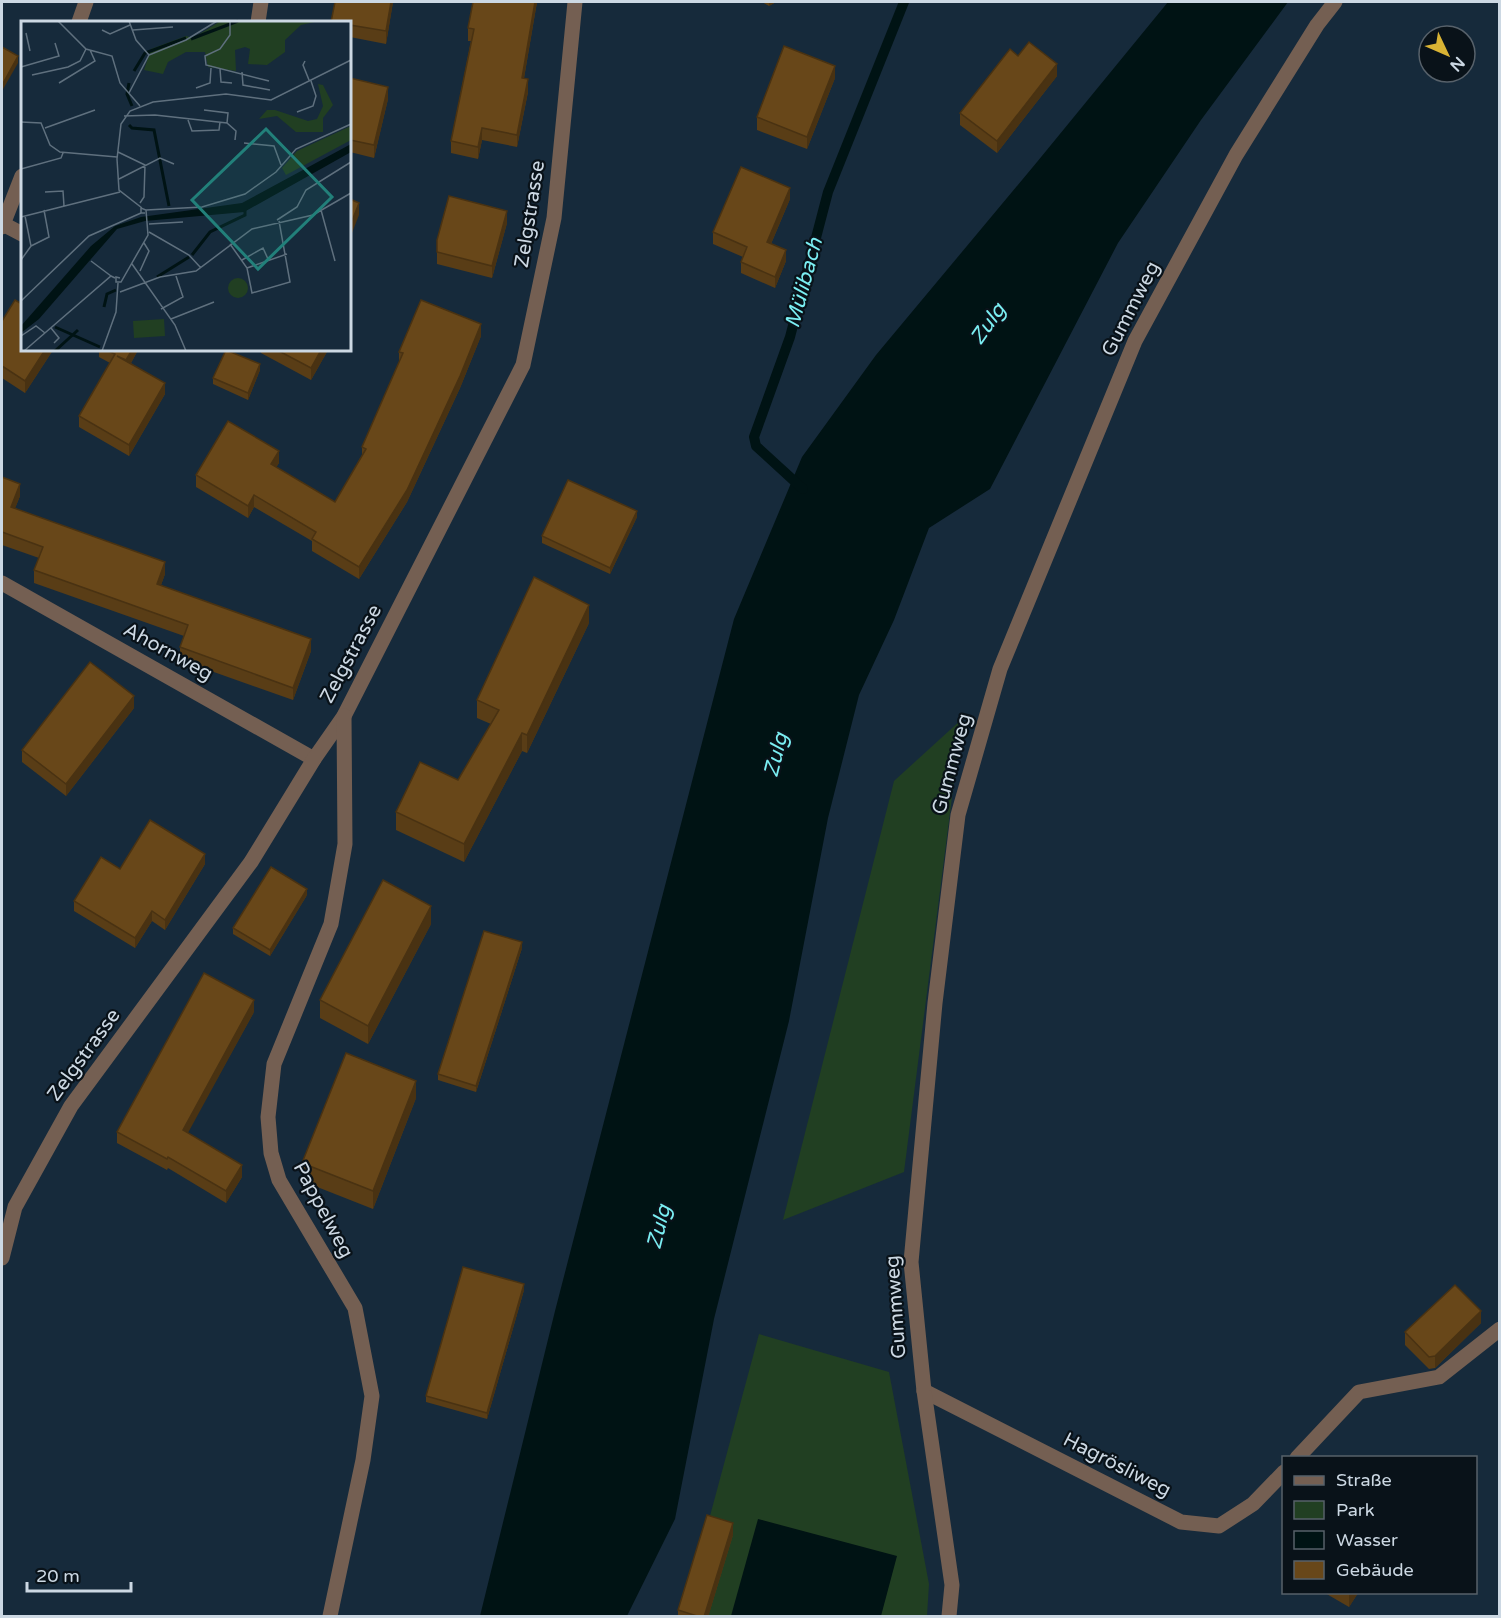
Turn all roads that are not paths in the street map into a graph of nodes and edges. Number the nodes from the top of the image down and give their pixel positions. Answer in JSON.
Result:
{"nodes":[{"id":1,"x":86,"y":2,"type":"edge"},
{"id":2,"x":261,"y":2,"type":"edge"},
{"id":3,"x":575,"y":2,"type":"edge"},
{"id":4,"x":1335,"y":2,"type":"edge"},
{"id":5,"x":79,"y":21,"type":"edge"},
{"id":6,"x":258,"y":21,"type":"edge"},
{"id":7,"x":21,"y":178,"type":"edge"},
{"id":8,"x":2,"y":226,"type":"edge"},
{"id":9,"x":21,"y":234,"type":"edge"},
{"id":10,"x":2,"y":583,"type":"edge"},
{"id":11,"x":344,"y":716,"type":"junction"},
{"id":12,"x":314,"y":759,"type":"junction"},
{"id":13,"x":2,"y":1258,"type":"edge"},
{"id":14,"x":1500,"y":1329,"type":"edge"},
{"id":15,"x":924,"y":1391,"type":"junction"},
{"id":16,"x":1299,"y":1456,"type":"edge"},
{"id":17,"x":1282,"y":1474,"type":"edge"},
{"id":18,"x":330,"y":1617,"type":"edge"},
{"id":19,"x":949,"y":1617,"type":"edge"}],
"edges":[{"from":1,"to":5,"type":"street"},
{"from":2,"to":6,"type":"street"},
{"from":3,"to":11,"type":"street","name":"Zelgstrasse"},
{"from":4,"to":15,"type":"street","name":"Gummweg"},
{"from":7,"to":8,"type":"street"},
{"from":8,"to":9,"type":"street"},
{"from":10,"to":12,"type":"street","name":"Ahornweg"},
{"from":11,"to":12,"type":"street","name":"Zelgstrasse"},
{"from":11,"to":18,"type":"street","name":"Pappelweg"},
{"from":12,"to":13,"type":"street","name":"Zelgstrasse"},
{"from":14,"to":16,"type":"street"},
{"from":15,"to":17,"type":"street","name":"Hagrösliweg"},
{"from":15,"to":19,"type":"street","name":"Gummweg"}]}
